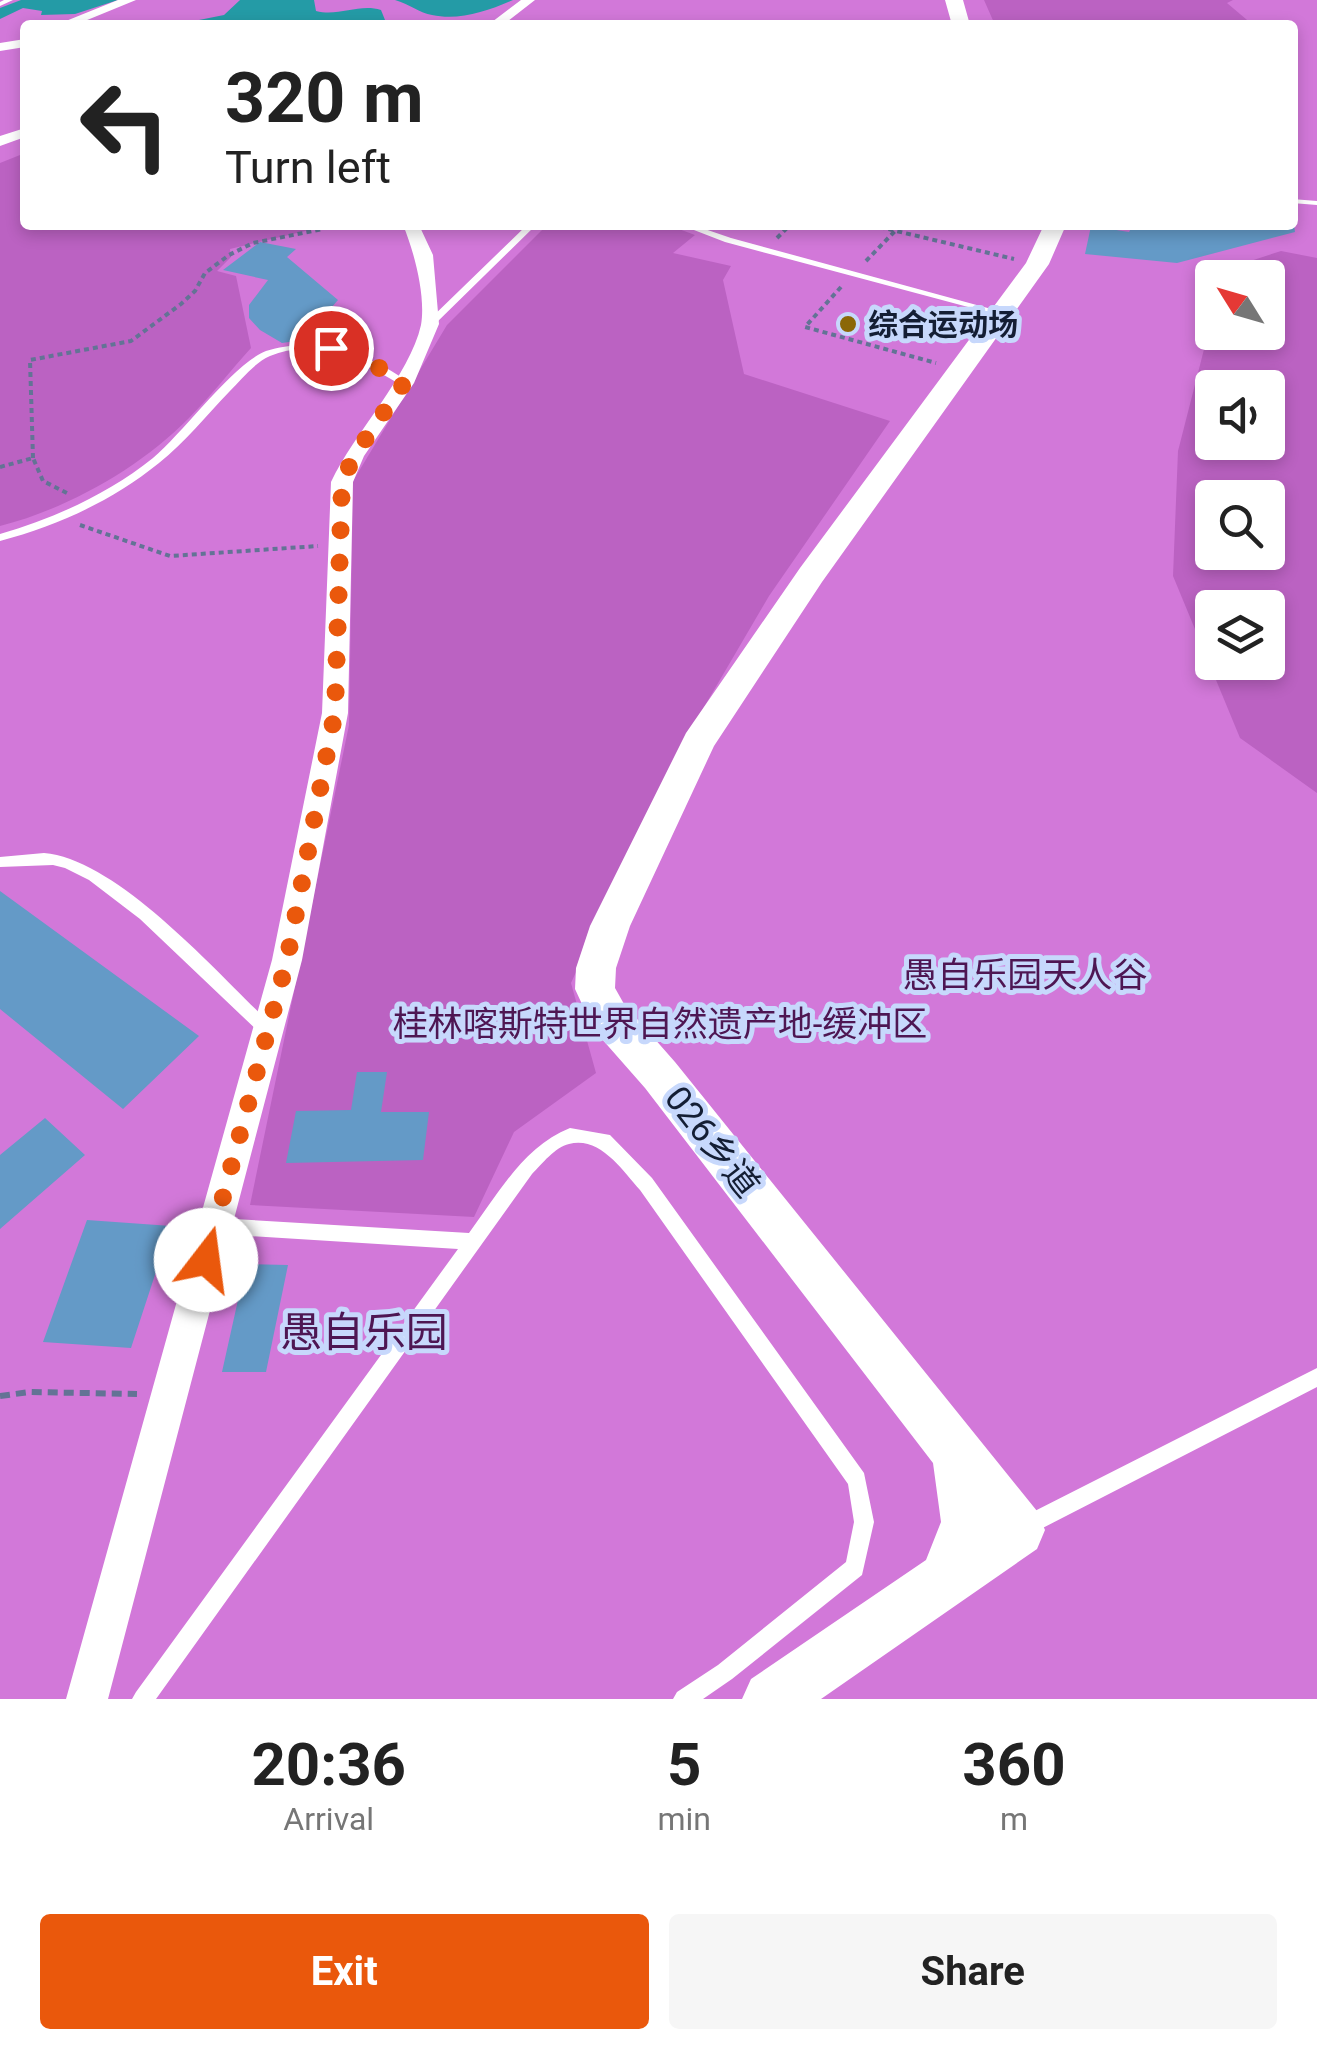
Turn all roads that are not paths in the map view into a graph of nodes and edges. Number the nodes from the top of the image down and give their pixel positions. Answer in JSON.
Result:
{"nodes":[{"id":1,"x":10,"y":0,"type":"edge"},
{"id":2,"x":130,"y":0,"type":"edge"},
{"id":3,"x":529,"y":0,"type":"edge"},
{"id":4,"x":0,"y":4,"type":"edge"},
{"id":5,"x":76,"y":20,"type":"edge"},
{"id":6,"x":502,"y":20,"type":"edge"},
{"id":7,"x":412,"y":230,"type":"edge"},
{"id":8,"x":527,"y":230,"type":"edge"},
{"id":9,"x":703,"y":230,"type":"edge"},
{"id":10,"x":1053,"y":230,"type":"edge"},
{"id":11,"x":1001,"y":313,"type":"junction"},
{"id":12,"x":430,"y":324,"type":"junction"},
{"id":13,"x":404,"y":383,"type":"junction"},
{"id":14,"x":0,"y":538,"type":"edge"},
{"id":15,"x":0,"y":862,"type":"edge"},
{"id":16,"x":268,"y":1030,"type":"junction"},
{"id":17,"x":215,"y":1226,"type":"junction"},
{"id":18,"x":474,"y":1242,"type":"junction"},
{"id":19,"x":1317,"y":1377,"type":"edge"},
{"id":20,"x":956,"y":1452,"type":"junction"},
{"id":21,"x":1018,"y":1530,"type":"junction"},
{"id":22,"x":946,"y":1579,"type":"junction"},
{"id":23,"x":87,"y":1699,"type":"edge"},
{"id":24,"x":143,"y":1699,"type":"edge"},
{"id":25,"x":684,"y":1699,"type":"edge"},
{"id":26,"x":772,"y":1699,"type":"edge"}],
"edges":[{"from":1,"to":4,"type":"lane"},
{"from":2,"to":5,"type":"street"},
{"from":3,"to":6,"type":"street"},
{"from":7,"to":12,"type":"street"},
{"from":8,"to":12,"type":"lane"},
{"from":9,"to":11,"type":"lane"},
{"from":10,"to":11,"type":"street","name":"026乡道"},
{"from":11,"to":20,"type":"street","name":"026乡道"},
{"from":12,"to":13,"type":"street"},
{"from":13,"to":14,"type":"lane"},
{"from":13,"to":16,"type":"street"},
{"from":15,"to":16,"type":"lane"},
{"from":16,"to":17,"type":"street"},
{"from":17,"to":18,"type":"lane"},
{"from":17,"to":23,"type":"street"},
{"from":18,"to":24,"type":"lane"},
{"from":18,"to":25,"type":"lane"},
{"from":19,"to":21,"type":"lane"},
{"from":20,"to":21,"type":"street","name":"026乡道"},
{"from":20,"to":22,"type":"street"},
{"from":21,"to":22,"type":"street"},
{"from":22,"to":26,"type":"street"}]}
